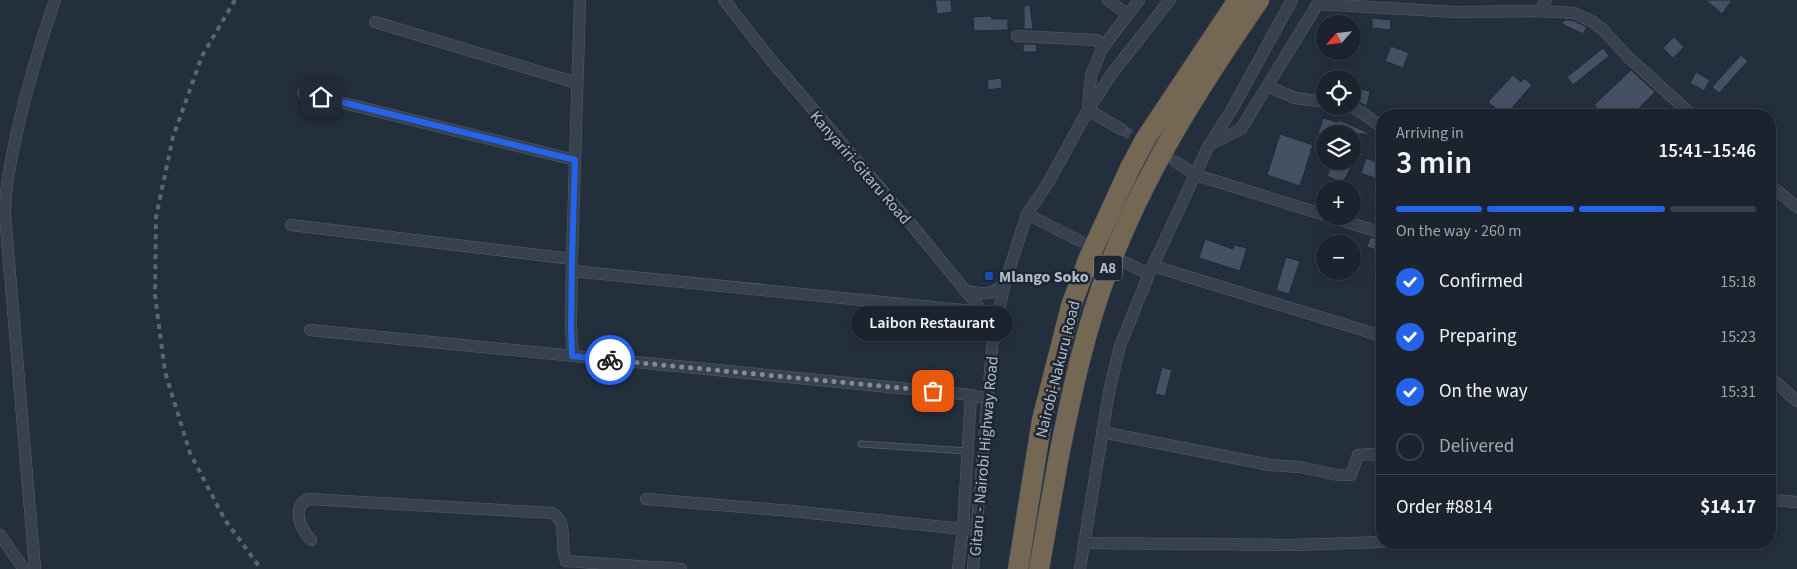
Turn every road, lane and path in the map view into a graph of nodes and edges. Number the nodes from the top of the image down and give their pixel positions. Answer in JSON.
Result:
{"nodes":[{"id":1,"x":55,"y":0,"type":"edge"},
{"id":2,"x":580,"y":0,"type":"edge"},
{"id":3,"x":724,"y":0,"type":"edge"},
{"id":4,"x":1108,"y":0,"type":"edge"},
{"id":5,"x":1139,"y":0,"type":"edge"},
{"id":6,"x":1170,"y":0,"type":"edge"},
{"id":7,"x":1238,"y":0,"type":"edge"},
{"id":8,"x":1259,"y":0,"type":"edge"},
{"id":9,"x":1292,"y":0,"type":"edge"},
{"id":10,"x":1546,"y":0,"type":"edge"},
{"id":11,"x":1319,"y":2,"type":"edge"},
{"id":12,"x":1539,"y":11,"type":"junction"},
{"id":13,"x":1127,"y":14,"type":"junction"},
{"id":14,"x":375,"y":22,"type":"dead end"},
{"id":15,"x":1017,"y":36,"type":"dead end"},
{"id":16,"x":1103,"y":47,"type":"junction"},
{"id":17,"x":576,"y":83,"type":"junction"},
{"id":18,"x":1267,"y":86,"type":"junction"},
{"id":19,"x":303,"y":93,"type":"dead end"},
{"id":20,"x":1316,"y":101,"type":"edge"},
{"id":21,"x":1685,"y":109,"type":"edge"},
{"id":22,"x":1088,"y":110,"type":"junction"},
{"id":23,"x":1361,"y":112,"type":"edge"},
{"id":24,"x":1376,"y":122,"type":"edge"},
{"id":25,"x":1121,"y":129,"type":"tunnel mouth"},
{"id":26,"x":1209,"y":145,"type":"junction"},
{"id":27,"x":575,"y":160,"type":"junction"},
{"id":28,"x":1176,"y":162,"type":"tunnel mouth"},
{"id":29,"x":4,"y":170,"type":"edge"},
{"id":30,"x":1196,"y":175,"type":"junction"},
{"id":31,"x":1776,"y":190,"type":"edge"},
{"id":32,"x":1797,"y":207,"type":"edge"},
{"id":33,"x":1316,"y":213,"type":"edge"},
{"id":34,"x":1027,"y":214,"type":"junction"},
{"id":35,"x":5,"y":215,"type":"junction"},
{"id":36,"x":291,"y":225,"type":"dead end"},
{"id":37,"x":1356,"y":225,"type":"edge"},
{"id":38,"x":0,"y":228,"type":"edge"},
{"id":39,"x":1376,"y":231,"type":"edge"},
{"id":40,"x":1080,"y":241,"type":"dead end"},
{"id":41,"x":1124,"y":262,"type":"dead end"},
{"id":42,"x":572,"y":265,"type":"junction"},
{"id":43,"x":1151,"y":270,"type":"junction"},
{"id":44,"x":1005,"y":283,"type":"junction"},
{"id":45,"x":966,"y":291,"type":"junction"},
{"id":46,"x":983,"y":312,"type":"junction"},
{"id":47,"x":310,"y":330,"type":"dead end"},
{"id":48,"x":1376,"y":334,"type":"edge"},
{"id":49,"x":993,"y":337,"type":"junction"},
{"id":50,"x":572,"y":356,"type":"junction"},
{"id":51,"x":1776,"y":382,"type":"edge"},
{"id":52,"x":971,"y":395,"type":"junction"},
{"id":53,"x":988,"y":399,"type":"junction"},
{"id":54,"x":1797,"y":401,"type":"edge"},
{"id":55,"x":1102,"y":432,"type":"junction"},
{"id":56,"x":861,"y":444,"type":"dead end"},
{"id":57,"x":968,"y":451,"type":"junction"},
{"id":58,"x":1376,"y":455,"type":"edge"},
{"id":59,"x":646,"y":499,"type":"dead end"},
{"id":60,"x":1776,"y":500,"type":"edge"},
{"id":61,"x":1797,"y":502,"type":"edge"},
{"id":62,"x":963,"y":529,"type":"junction"},
{"id":63,"x":0,"y":535,"type":"edge"},
{"id":64,"x":311,"y":540,"type":"dead end"},
{"id":65,"x":1376,"y":542,"type":"edge"},
{"id":66,"x":1084,"y":543,"type":"junction"},
{"id":67,"x":24,"y":569,"type":"edge"},
{"id":68,"x":34,"y":569,"type":"edge"},
{"id":69,"x":681,"y":569,"type":"edge"},
{"id":70,"x":958,"y":569,"type":"edge"},
{"id":71,"x":973,"y":569,"type":"edge"},
{"id":72,"x":1018,"y":569,"type":"edge"},
{"id":73,"x":1039,"y":569,"type":"edge"},
{"id":74,"x":1080,"y":569,"type":"edge"}],
"edges":[{"from":1,"to":29,"type":"street"},
{"from":2,"to":17,"type":"street"},
{"from":3,"to":45,"type":"street","name":"Kanyariri-Gitaru Road"},
{"from":4,"to":13,"type":"street"},
{"from":5,"to":13,"type":"street"},
{"from":6,"to":22,"type":"street"},
{"from":7,"to":72,"type":"highway","name":"Nairobi-Nakuru Road","number":"A8"},
{"from":8,"to":73,"type":"highway","name":"Nairobi-Nakuru Road","number":"A8"},
{"from":9,"to":26,"type":"street"},
{"from":10,"to":12,"type":"street"},
{"from":11,"to":12,"type":"street"},
{"from":11,"to":18,"type":"street"},
{"from":12,"to":21,"type":"street"},
{"from":13,"to":16,"type":"street"},
{"from":14,"to":17,"type":"street"},
{"from":15,"to":16,"type":"street"},
{"from":16,"to":22,"type":"street"},
{"from":17,"to":27,"type":"street"},
{"from":18,"to":20,"type":"street"},
{"from":18,"to":26,"type":"street"},
{"from":19,"to":27,"type":"street"},
{"from":22,"to":25,"type":"street"},
{"from":22,"to":34,"type":"street"},
{"from":23,"to":24,"type":"street"},
{"from":26,"to":30,"type":"street"},
{"from":27,"to":42,"type":"street"},
{"from":28,"to":30,"type":"street"},
{"from":29,"to":35,"type":"street"},
{"from":30,"to":33,"type":"street"},
{"from":30,"to":43,"type":"street"},
{"from":31,"to":32,"type":"street"},
{"from":34,"to":40,"type":"street"},
{"from":34,"to":44,"type":"street","name":"Gitaru - Nairobi Highway Road"},
{"from":35,"to":38,"type":"street"},
{"from":35,"to":68,"type":"street"},
{"from":36,"to":42,"type":"street"},
{"from":37,"to":39,"type":"street"},
{"from":41,"to":43,"type":"street"},
{"from":42,"to":46,"type":"street"},
{"from":42,"to":50,"type":"street"},
{"from":43,"to":48,"type":"street"},
{"from":43,"to":55,"type":"street"},
{"from":44,"to":45,"type":"street"},
{"from":44,"to":49,"type":"street","name":"Gitaru - Nairobi Highway Road"},
{"from":45,"to":46,"type":"street","name":"Kanyariri-Gitaru Road"},
{"from":46,"to":49,"type":"street","name":"Kanyariri-Gitaru Road"},
{"from":47,"to":50,"type":"street"},
{"from":49,"to":53,"type":"street","name":"Gitaru - Nairobi Highway Road"},
{"from":50,"to":52,"type":"street"},
{"from":51,"to":54,"type":"street"},
{"from":52,"to":53,"type":"street"},
{"from":52,"to":57,"type":"street"},
{"from":53,"to":71,"type":"street","name":"Gitaru - Nairobi Highway Road"},
{"from":55,"to":58,"type":"street"},
{"from":55,"to":66,"type":"street"},
{"from":56,"to":57,"type":"lane"},
{"from":57,"to":62,"type":"street"},
{"from":59,"to":62,"type":"street"},
{"from":60,"to":61,"type":"street"},
{"from":62,"to":70,"type":"street"},
{"from":63,"to":67,"type":"street"},
{"from":64,"to":69,"type":"street"},
{"from":65,"to":66,"type":"street"},
{"from":66,"to":74,"type":"street"}]}
